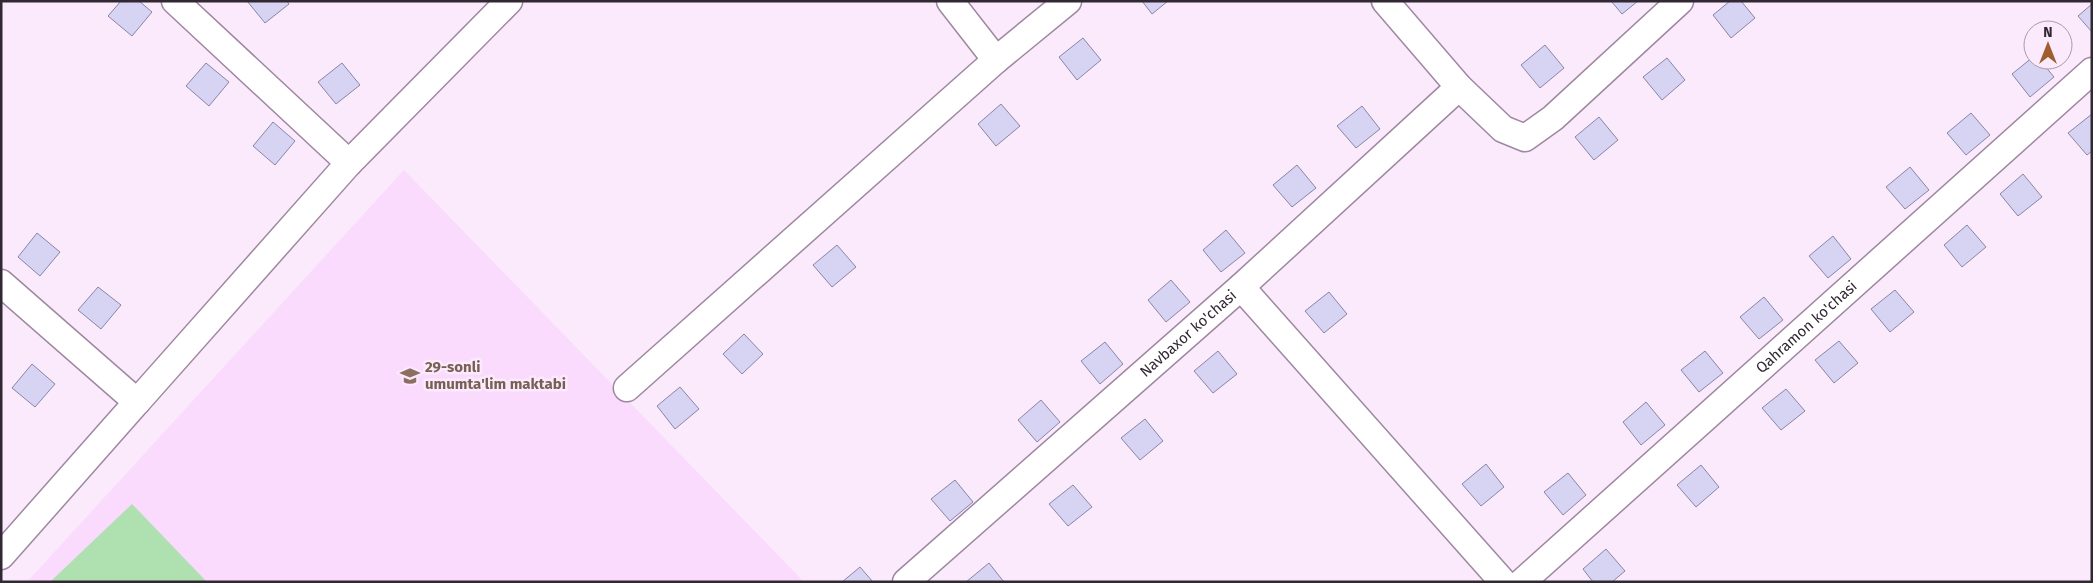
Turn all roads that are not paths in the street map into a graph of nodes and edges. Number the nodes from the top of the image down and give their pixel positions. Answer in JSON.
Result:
{"nodes":[{"id":1,"x":175,"y":1,"type":"edge"},
{"id":2,"x":509,"y":1,"type":"edge"},
{"id":3,"x":950,"y":1,"type":"edge"},
{"id":4,"x":1068,"y":1,"type":"edge"},
{"id":5,"x":1385,"y":1,"type":"edge"},
{"id":6,"x":1680,"y":1,"type":"edge"},
{"id":7,"x":996,"y":60,"type":"junction"},
{"id":8,"x":2092,"y":71,"type":"edge"},
{"id":9,"x":1460,"y":87,"type":"junction"},
{"id":10,"x":349,"y":162,"type":"junction"},
{"id":11,"x":1,"y":283,"type":"edge"},
{"id":12,"x":1241,"y":287,"type":"junction"},
{"id":13,"x":627,"y":388,"type":"dead end"},
{"id":14,"x":137,"y":402,"type":"junction"},
{"id":15,"x":1,"y":556,"type":"edge"},
{"id":16,"x":906,"y":582,"type":"edge"},
{"id":17,"x":1503,"y":582,"type":"edge"},
{"id":18,"x":1522,"y":582,"type":"edge"}],
"edges":[{"from":1,"to":10,"type":"street"},
{"from":2,"to":10,"type":"street"},
{"from":3,"to":7,"type":"street"},
{"from":4,"to":7,"type":"street"},
{"from":5,"to":9,"type":"street"},
{"from":6,"to":9,"type":"street"},
{"from":7,"to":13,"type":"street"},
{"from":8,"to":18,"type":"street","name":"Qahramon ko'chasi"},
{"from":9,"to":12,"type":"street"},
{"from":10,"to":14,"type":"street"},
{"from":11,"to":14,"type":"street"},
{"from":12,"to":16,"type":"street","name":"Navbaxor ko'chasi"},
{"from":12,"to":17,"type":"street","name":"Navbaxor ko'chasi"},
{"from":14,"to":15,"type":"street"}]}
